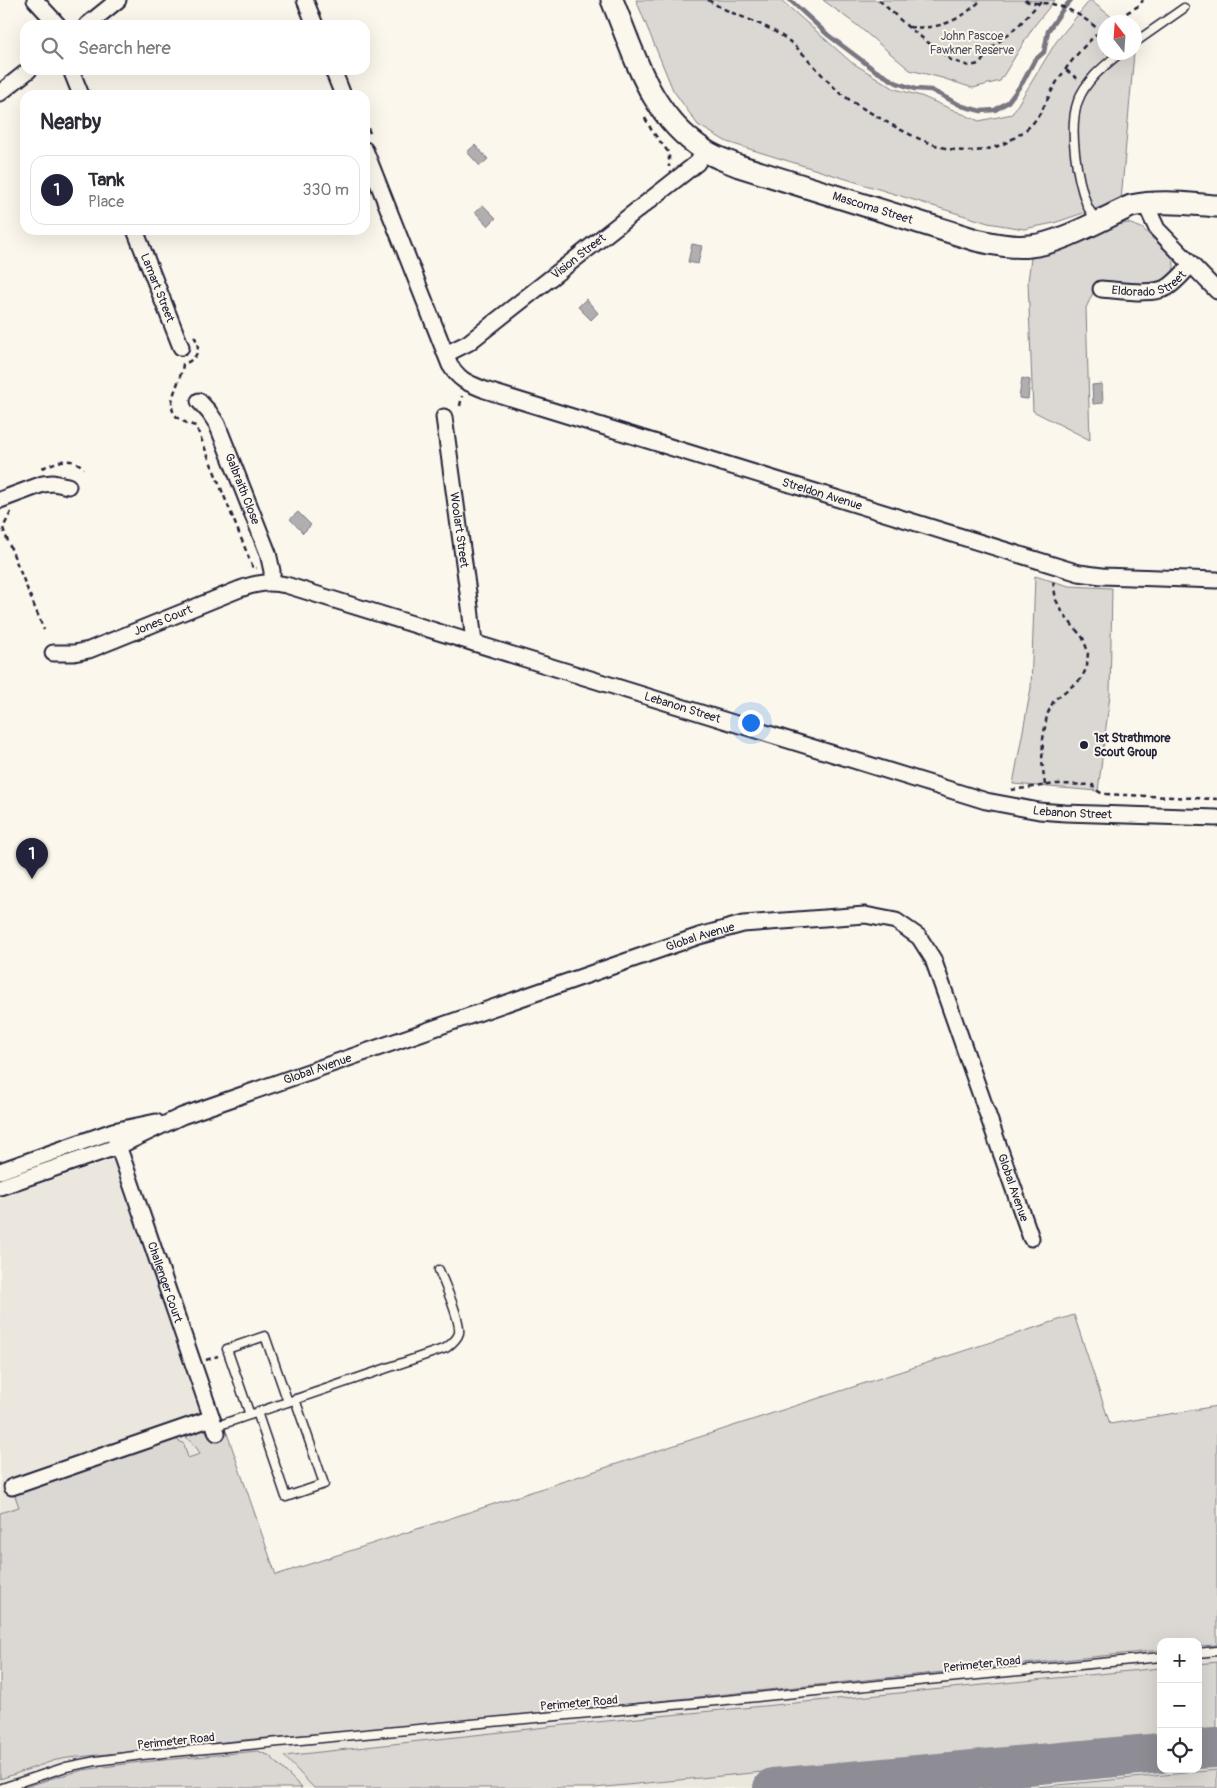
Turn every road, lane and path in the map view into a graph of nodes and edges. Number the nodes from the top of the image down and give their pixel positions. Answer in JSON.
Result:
{"nodes":[{"id":1,"x":35,"y":0,"type":"edge"},
{"id":2,"x":118,"y":0,"type":"edge"},
{"id":3,"x":305,"y":0,"type":"edge"},
{"id":4,"x":612,"y":0,"type":"edge"},
{"id":5,"x":708,"y":0,"type":"edge"},
{"id":6,"x":879,"y":0,"type":"edge"},
{"id":7,"x":981,"y":0,"type":"edge"},
{"id":8,"x":1025,"y":0,"type":"edge"},
{"id":9,"x":1143,"y":0,"type":"edge"},
{"id":10,"x":1041,"y":1,"type":"edge"},
{"id":11,"x":1184,"y":8,"type":"dead end"},
{"id":12,"x":1123,"y":15,"type":"edge"},
{"id":13,"x":53,"y":20,"type":"edge"},
{"id":14,"x":93,"y":20,"type":"edge"},
{"id":15,"x":313,"y":20,"type":"edge"},
{"id":16,"x":908,"y":27,"type":"junction"},
{"id":17,"x":1097,"y":28,"type":"edge"},
{"id":18,"x":1097,"y":34,"type":"edge"},
{"id":19,"x":1142,"y":37,"type":"edge"},
{"id":20,"x":1110,"y":60,"type":"edge"},
{"id":21,"x":23,"y":75,"type":"edge"},
{"id":22,"x":73,"y":75,"type":"edge"},
{"id":23,"x":335,"y":75,"type":"edge"},
{"id":24,"x":79,"y":90,"type":"edge"},
{"id":25,"x":341,"y":90,"type":"edge"},
{"id":26,"x":0,"y":93,"type":"edge"},
{"id":27,"x":370,"y":147,"type":"edge"},
{"id":28,"x":705,"y":152,"type":"junction"},
{"id":29,"x":669,"y":167,"type":"dead end"},
{"id":30,"x":667,"y":171,"type":"dead end"},
{"id":31,"x":1145,"y":203,"type":"junction"},
{"id":32,"x":1217,"y":206,"type":"edge"},
{"id":33,"x":1097,"y":221,"type":"junction"},
{"id":34,"x":137,"y":235,"type":"edge"},
{"id":35,"x":1191,"y":265,"type":"junction"},
{"id":36,"x":1101,"y":289,"type":"dead end"},
{"id":37,"x":1217,"y":292,"type":"edge"},
{"id":38,"x":189,"y":331,"type":"dead end"},
{"id":39,"x":181,"y":347,"type":"dead end"},
{"id":40,"x":446,"y":354,"type":"junction"},
{"id":41,"x":463,"y":394,"type":"dead end"},
{"id":42,"x":199,"y":401,"type":"dead end"},
{"id":43,"x":460,"y":406,"type":"dead end"},
{"id":44,"x":444,"y":417,"type":"dead end"},
{"id":45,"x":84,"y":468,"type":"dead end"},
{"id":46,"x":40,"y":469,"type":"dead end"},
{"id":47,"x":68,"y":486,"type":"dead end"},
{"id":48,"x":3,"y":499,"type":"edge"},
{"id":49,"x":272,"y":575,"type":"junction"},
{"id":50,"x":1052,"y":578,"type":"dead end"},
{"id":51,"x":1217,"y":580,"type":"edge"},
{"id":52,"x":44,"y":630,"type":"dead end"},
{"id":53,"x":474,"y":643,"type":"junction"},
{"id":54,"x":53,"y":653,"type":"dead end"},
{"id":55,"x":1045,"y":786,"type":"junction"},
{"id":56,"x":1004,"y":791,"type":"dead end"},
{"id":57,"x":1217,"y":799,"type":"edge"},
{"id":58,"x":1217,"y":818,"type":"edge"},
{"id":59,"x":182,"y":1116,"type":"junction"},
{"id":60,"x":113,"y":1131,"type":"junction"},
{"id":61,"x":120,"y":1146,"type":"junction"},
{"id":62,"x":0,"y":1171,"type":"edge"},
{"id":63,"x":0,"y":1187,"type":"edge"},
{"id":64,"x":1030,"y":1238,"type":"dead end"},
{"id":65,"x":439,"y":1270,"type":"dead end"},
{"id":66,"x":228,"y":1352,"type":"junction"},
{"id":67,"x":193,"y":1364,"type":"junction"},
{"id":68,"x":291,"y":1401,"type":"junction"},
{"id":69,"x":253,"y":1413,"type":"junction"},
{"id":70,"x":214,"y":1426,"type":"junction"},
{"id":71,"x":12,"y":1487,"type":"dead end"},
{"id":72,"x":1217,"y":1652,"type":"edge"},
{"id":73,"x":1202,"y":1653,"type":"edge"},
{"id":74,"x":1157,"y":1657,"type":"edge"},
{"id":75,"x":2,"y":1788,"type":"edge"}],
"edges":[{"from":1,"to":13,"type":"street"},
{"from":2,"to":14,"type":"street"},
{"from":3,"to":15,"type":"street"},
{"from":4,"to":28,"type":"main road","name":"Mascoma Street"},
{"from":5,"to":18,"type":"path"},
{"from":6,"to":16,"type":"path"},
{"from":7,"to":16,"type":"path"},
{"from":8,"to":10,"type":"path"},
{"from":9,"to":12,"type":"path"},
{"from":10,"to":16,"type":"path"},
{"from":10,"to":17,"type":"path"},
{"from":11,"to":19,"type":"lane"},
{"from":20,"to":33,"type":"lane"},
{"from":21,"to":26,"type":"street"},
{"from":22,"to":24,"type":"street"},
{"from":23,"to":25,"type":"street"},
{"from":27,"to":40,"type":"street"},
{"from":28,"to":33,"type":"main road","name":"Mascoma Street"},
{"from":28,"to":40,"type":"street","name":"Vision Street"},
{"from":29,"to":30,"type":"path"},
{"from":31,"to":32,"type":"main road","name":"Mascoma Street"},
{"from":31,"to":33,"type":"main road","name":"Mascoma Street"},
{"from":31,"to":35,"type":"street","name":"Eldorado Street"},
{"from":34,"to":39,"type":"street","name":"Lamart Street"},
{"from":35,"to":36,"type":"street","name":"Eldorado Street"},
{"from":35,"to":37,"type":"street","name":"Eldorado Street"},
{"from":38,"to":49,"type":"path"},
{"from":40,"to":51,"type":"street","name":"Streldon Avenue"},
{"from":41,"to":43,"type":"path"},
{"from":42,"to":49,"type":"street","name":"Galbraith Close"},
{"from":44,"to":53,"type":"street","name":"Woolart Street"},
{"from":45,"to":46,"type":"path"},
{"from":47,"to":48,"type":"street"},
{"from":48,"to":52,"type":"path"},
{"from":49,"to":53,"type":"street","name":"Lebanon Street"},
{"from":49,"to":54,"type":"street","name":"Jones Court"},
{"from":50,"to":55,"type":"path"},
{"from":53,"to":58,"type":"street","name":"Lebanon Street"},
{"from":55,"to":56,"type":"path"},
{"from":55,"to":57,"type":"path"},
{"from":59,"to":60,"type":"street","name":"Global Avenue"},
{"from":59,"to":61,"type":"street","name":"Global Avenue"},
{"from":59,"to":64,"type":"street","name":"Global Avenue"},
{"from":60,"to":61,"type":"street","name":"Challenger Court"},
{"from":60,"to":62,"type":"street","name":"Global Avenue"},
{"from":61,"to":63,"type":"street","name":"Global Avenue"},
{"from":61,"to":67,"type":"street","name":"Challenger Court"},
{"from":65,"to":68,"type":"lane"},
{"from":66,"to":67,"type":"path"},
{"from":66,"to":68,"type":"lane"},
{"from":66,"to":69,"type":"lane"},
{"from":67,"to":70,"type":"street","name":"Challenger Court"},
{"from":68,"to":69,"type":"lane"},
{"from":68,"to":69,"type":"lane"},
{"from":69,"to":70,"type":"lane"},
{"from":70,"to":71,"type":"street"},
{"from":72,"to":73,"type":"lane"},
{"from":74,"to":75,"type":"lane","name":"Perimeter Road"}]}
